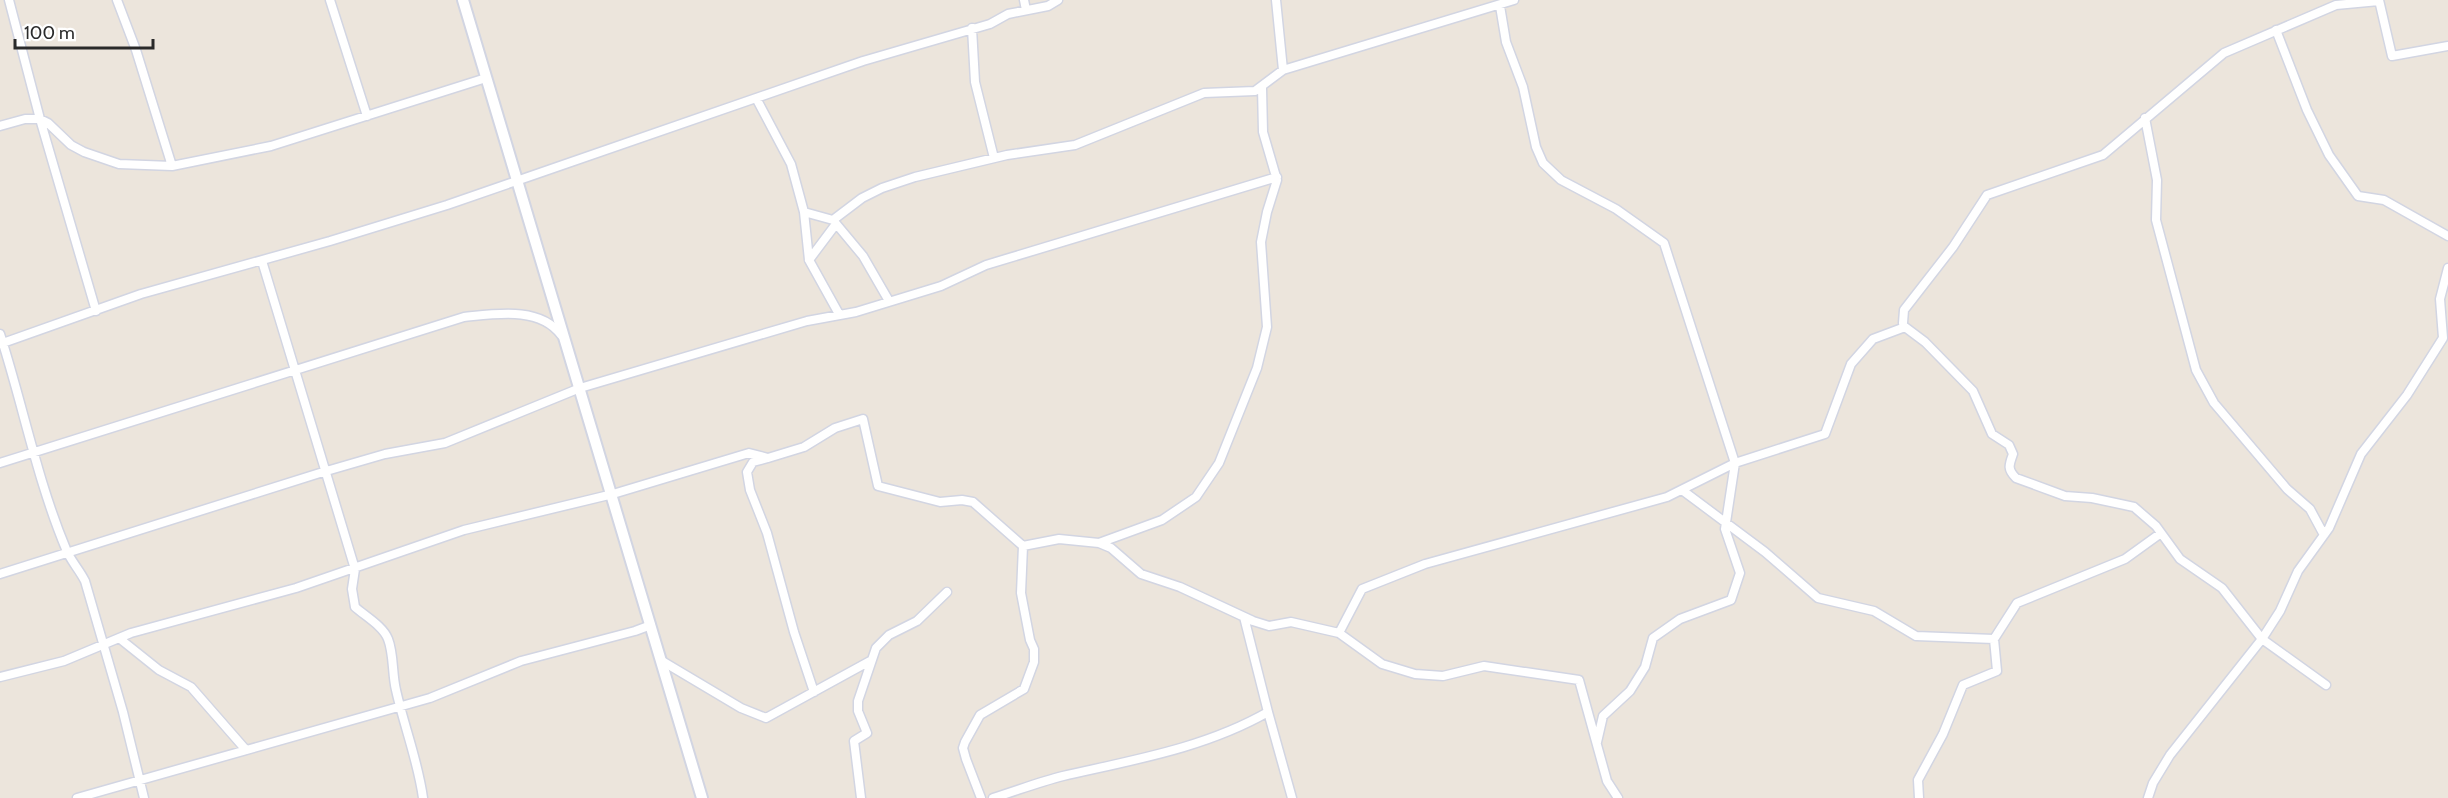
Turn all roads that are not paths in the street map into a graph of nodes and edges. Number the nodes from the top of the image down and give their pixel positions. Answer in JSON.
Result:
{"nodes":[{"id":1,"x":9,"y":0,"type":"edge"},
{"id":2,"x":117,"y":0,"type":"edge"},
{"id":3,"x":330,"y":0,"type":"edge"},
{"id":4,"x":463,"y":0,"type":"edge"},
{"id":5,"x":1024,"y":0,"type":"edge"},
{"id":6,"x":1058,"y":0,"type":"edge"},
{"id":7,"x":1276,"y":0,"type":"edge"},
{"id":8,"x":1514,"y":0,"type":"edge"},
{"id":9,"x":2379,"y":0,"type":"edge"},
{"id":10,"x":1500,"y":6,"type":"junction"},
{"id":11,"x":1026,"y":10,"type":"junction"},
{"id":12,"x":972,"y":28,"type":"junction"},
{"id":13,"x":2276,"y":30,"type":"junction"},
{"id":14,"x":2448,"y":46,"type":"edge"},
{"id":15,"x":1283,"y":70,"type":"junction"},
{"id":16,"x":486,"y":78,"type":"junction"},
{"id":17,"x":1262,"y":88,"type":"junction"},
{"id":18,"x":756,"y":98,"type":"junction"},
{"id":19,"x":367,"y":116,"type":"junction"},
{"id":20,"x":2145,"y":118,"type":"junction"},
{"id":21,"x":40,"y":119,"type":"junction"},
{"id":22,"x":0,"y":126,"type":"edge"},
{"id":23,"x":994,"y":158,"type":"junction"},
{"id":24,"x":171,"y":166,"type":"junction"},
{"id":25,"x":1276,"y":177,"type":"junction"},
{"id":26,"x":517,"y":182,"type":"junction"},
{"id":27,"x":804,"y":212,"type":"junction"},
{"id":28,"x":834,"y":222,"type":"junction"},
{"id":29,"x":2448,"y":236,"type":"edge"},
{"id":30,"x":809,"y":260,"type":"junction"},
{"id":31,"x":262,"y":261,"type":"junction"},
{"id":32,"x":2448,"y":268,"type":"edge"},
{"id":33,"x":890,"y":301,"type":"junction"},
{"id":34,"x":96,"y":311,"type":"junction"},
{"id":35,"x":839,"y":314,"type":"junction"},
{"id":36,"x":1903,"y":323,"type":"dead end"},
{"id":37,"x":0,"y":334,"type":"edge"},
{"id":38,"x":566,"y":340,"type":"junction"},
{"id":39,"x":2,"y":344,"type":"edge"},
{"id":40,"x":296,"y":372,"type":"junction"},
{"id":41,"x":580,"y":388,"type":"junction"},
{"id":42,"x":33,"y":453,"type":"junction"},
{"id":43,"x":768,"y":458,"type":"junction"},
{"id":44,"x":0,"y":463,"type":"edge"},
{"id":45,"x":1735,"y":463,"type":"junction"},
{"id":46,"x":323,"y":471,"type":"junction"},
{"id":47,"x":1682,"y":490,"type":"junction"},
{"id":48,"x":613,"y":494,"type":"junction"},
{"id":49,"x":1726,"y":522,"type":"junction"},
{"id":50,"x":2161,"y":533,"type":"junction"},
{"id":51,"x":2324,"y":535,"type":"junction"},
{"id":52,"x":1099,"y":543,"type":"junction"},
{"id":53,"x":1023,"y":546,"type":"junction"},
{"id":54,"x":67,"y":552,"type":"junction"},
{"id":55,"x":355,"y":569,"type":"junction"},
{"id":56,"x":0,"y":574,"type":"edge"},
{"id":57,"x":947,"y":592,"type":"dead end"},
{"id":58,"x":1244,"y":616,"type":"junction"},
{"id":59,"x":651,"y":625,"type":"junction"},
{"id":60,"x":1339,"y":633,"type":"junction"},
{"id":61,"x":118,"y":638,"type":"junction"},
{"id":62,"x":1994,"y":639,"type":"junction"},
{"id":63,"x":2262,"y":639,"type":"junction"},
{"id":64,"x":104,"y":644,"type":"junction"},
{"id":65,"x":662,"y":661,"type":"junction"},
{"id":66,"x":870,"y":662,"type":"junction"},
{"id":67,"x":0,"y":677,"type":"edge"},
{"id":68,"x":2326,"y":686,"type":"dead end"},
{"id":69,"x":814,"y":692,"type":"junction"},
{"id":70,"x":400,"y":707,"type":"junction"},
{"id":71,"x":1268,"y":712,"type":"junction"},
{"id":72,"x":1596,"y":743,"type":"junction"},
{"id":73,"x":246,"y":750,"type":"junction"},
{"id":74,"x":141,"y":781,"type":"junction"},
{"id":75,"x":78,"y":798,"type":"edge"},
{"id":76,"x":144,"y":798,"type":"edge"},
{"id":77,"x":423,"y":798,"type":"edge"},
{"id":78,"x":702,"y":798,"type":"edge"},
{"id":79,"x":861,"y":798,"type":"edge"},
{"id":80,"x":981,"y":798,"type":"edge"},
{"id":81,"x":993,"y":798,"type":"edge"},
{"id":82,"x":1292,"y":798,"type":"edge"},
{"id":83,"x":1618,"y":798,"type":"edge"},
{"id":84,"x":1919,"y":798,"type":"edge"},
{"id":85,"x":2148,"y":798,"type":"edge"}],
"edges":[{"from":1,"to":21,"type":"street"},
{"from":2,"to":24,"type":"street"},
{"from":3,"to":19,"type":"street"},
{"from":4,"to":16,"type":"street"},
{"from":5,"to":11,"type":"street"},
{"from":6,"to":11,"type":"street"},
{"from":7,"to":15,"type":"street"},
{"from":8,"to":10,"type":"street"},
{"from":9,"to":13,"type":"street"},
{"from":9,"to":14,"type":"street"},
{"from":10,"to":15,"type":"street"},
{"from":10,"to":45,"type":"street"},
{"from":11,"to":12,"type":"street"},
{"from":12,"to":18,"type":"street"},
{"from":12,"to":23,"type":"street"},
{"from":13,"to":20,"type":"street"},
{"from":13,"to":29,"type":"street"},
{"from":15,"to":17,"type":"street"},
{"from":16,"to":19,"type":"street"},
{"from":16,"to":26,"type":"street"},
{"from":17,"to":23,"type":"street"},
{"from":17,"to":25,"type":"street"},
{"from":18,"to":26,"type":"street"},
{"from":18,"to":27,"type":"street"},
{"from":19,"to":24,"type":"street"},
{"from":20,"to":36,"type":"street"},
{"from":20,"to":51,"type":"street"},
{"from":21,"to":22,"type":"street"},
{"from":21,"to":24,"type":"street"},
{"from":21,"to":34,"type":"street"},
{"from":23,"to":28,"type":"street"},
{"from":25,"to":33,"type":"street"},
{"from":25,"to":52,"type":"street"},
{"from":26,"to":31,"type":"street"},
{"from":26,"to":38,"type":"street"},
{"from":27,"to":28,"type":"street"},
{"from":27,"to":30,"type":"street"},
{"from":28,"to":30,"type":"street"},
{"from":28,"to":33,"type":"street"},
{"from":30,"to":35,"type":"street"},
{"from":31,"to":34,"type":"street"},
{"from":31,"to":40,"type":"street"},
{"from":32,"to":51,"type":"street"},
{"from":33,"to":35,"type":"street"},
{"from":34,"to":39,"type":"street"},
{"from":35,"to":41,"type":"street"},
{"from":37,"to":39,"type":"street"},
{"from":38,"to":40,"type":"street"},
{"from":38,"to":41,"type":"street"},
{"from":39,"to":42,"type":"street"},
{"from":40,"to":42,"type":"street"},
{"from":40,"to":46,"type":"street"},
{"from":41,"to":46,"type":"street"},
{"from":41,"to":48,"type":"street"},
{"from":42,"to":44,"type":"street"},
{"from":42,"to":54,"type":"street"},
{"from":43,"to":48,"type":"street"},
{"from":43,"to":53,"type":"street"},
{"from":43,"to":69,"type":"street"},
{"from":45,"to":47,"type":"street"},
{"from":45,"to":49,"type":"street"},
{"from":45,"to":50,"type":"street"},
{"from":46,"to":54,"type":"street"},
{"from":46,"to":55,"type":"street"},
{"from":47,"to":49,"type":"street"},
{"from":47,"to":60,"type":"street"},
{"from":48,"to":55,"type":"street"},
{"from":48,"to":59,"type":"street"},
{"from":49,"to":62,"type":"street"},
{"from":49,"to":72,"type":"street"},
{"from":50,"to":62,"type":"street"},
{"from":50,"to":63,"type":"street"},
{"from":51,"to":63,"type":"street"},
{"from":52,"to":53,"type":"street"},
{"from":52,"to":58,"type":"street"},
{"from":53,"to":80,"type":"street"},
{"from":54,"to":56,"type":"street"},
{"from":54,"to":64,"type":"street"},
{"from":55,"to":61,"type":"street"},
{"from":55,"to":70,"type":"street"},
{"from":57,"to":66,"type":"street"},
{"from":58,"to":60,"type":"street"},
{"from":58,"to":71,"type":"street"},
{"from":59,"to":65,"type":"street"},
{"from":59,"to":70,"type":"street"},
{"from":60,"to":72,"type":"street"},
{"from":61,"to":64,"type":"street"},
{"from":61,"to":73,"type":"street"},
{"from":62,"to":84,"type":"street"},
{"from":63,"to":68,"type":"street"},
{"from":63,"to":85,"type":"street"},
{"from":64,"to":67,"type":"street"},
{"from":64,"to":74,"type":"street"},
{"from":65,"to":69,"type":"street"},
{"from":65,"to":78,"type":"street"},
{"from":66,"to":69,"type":"street"},
{"from":66,"to":79,"type":"street"},
{"from":70,"to":73,"type":"street"},
{"from":70,"to":77,"type":"street"},
{"from":71,"to":81,"type":"street"},
{"from":71,"to":82,"type":"street"},
{"from":72,"to":83,"type":"street"},
{"from":73,"to":74,"type":"street"},
{"from":74,"to":75,"type":"street"},
{"from":74,"to":76,"type":"street"}]}
